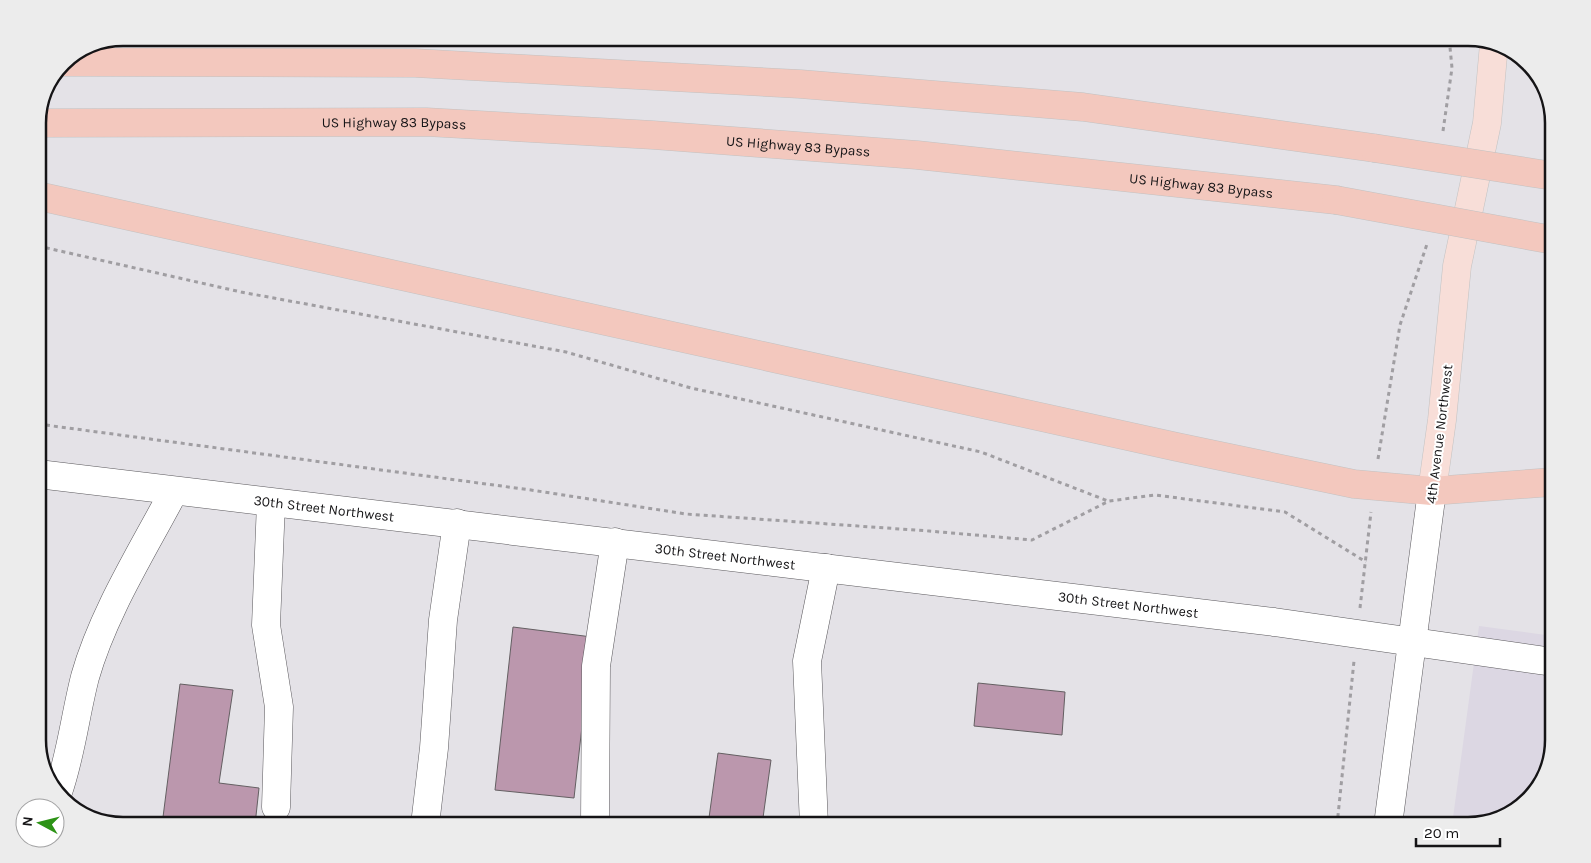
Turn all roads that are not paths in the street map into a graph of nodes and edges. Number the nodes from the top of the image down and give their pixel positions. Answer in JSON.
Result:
{"nodes":[{"id":1,"x":1493,"y":51,"type":"edge"},
{"id":2,"x":77,"y":62,"type":"edge"},
{"id":3,"x":46,"y":123,"type":"edge"},
{"id":4,"x":1545,"y":175,"type":"edge"},
{"id":5,"x":46,"y":198,"type":"edge"},
{"id":6,"x":1545,"y":239,"type":"edge"},
{"id":7,"x":46,"y":475,"type":"edge"},
{"id":8,"x":1545,"y":483,"type":"edge"},
{"id":9,"x":1432,"y":490,"type":"junction"},
{"id":10,"x":174,"y":491,"type":"junction"},
{"id":11,"x":271,"y":503,"type":"junction"},
{"id":12,"x":457,"y":523,"type":"junction"},
{"id":13,"x":615,"y":542,"type":"junction"},
{"id":14,"x":826,"y":568,"type":"junction"},
{"id":15,"x":1412,"y":642,"type":"junction"},
{"id":16,"x":1545,"y":661,"type":"edge"},
{"id":17,"x":60,"y":785,"type":"edge"},
{"id":18,"x":276,"y":807,"type":"dead end"},
{"id":19,"x":426,"y":817,"type":"edge"},
{"id":20,"x":595,"y":817,"type":"edge"},
{"id":21,"x":814,"y":817,"type":"edge"},
{"id":22,"x":1389,"y":817,"type":"edge"}],
"edges":[{"from":1,"to":9,"type":"main road","name":"4th Avenue Northwest"},
{"from":2,"to":4,"type":"highway","bridge":true},
{"from":3,"to":6,"type":"highway","name":"US Highway 83 Bypass","bridge":true},
{"from":5,"to":9,"type":"highway"},
{"from":7,"to":10,"type":"street","name":"30th Street Northwest"},
{"from":8,"to":9,"type":"highway"},
{"from":9,"to":15,"type":"street","name":"4th Avenue Northwest"},
{"from":10,"to":11,"type":"street","name":"30th Street Northwest"},
{"from":10,"to":17,"type":"street"},
{"from":11,"to":12,"type":"street","name":"30th Street Northwest"},
{"from":11,"to":18,"type":"street"},
{"from":12,"to":13,"type":"street","name":"30th Street Northwest"},
{"from":12,"to":19,"type":"street"},
{"from":13,"to":14,"type":"street","name":"30th Street Northwest"},
{"from":13,"to":20,"type":"street"},
{"from":14,"to":15,"type":"street","name":"30th Street Northwest"},
{"from":14,"to":21,"type":"street"},
{"from":15,"to":16,"type":"street","name":"30th Street Northwest"},
{"from":15,"to":22,"type":"street","name":"4th Avenue Northwest"}]}
